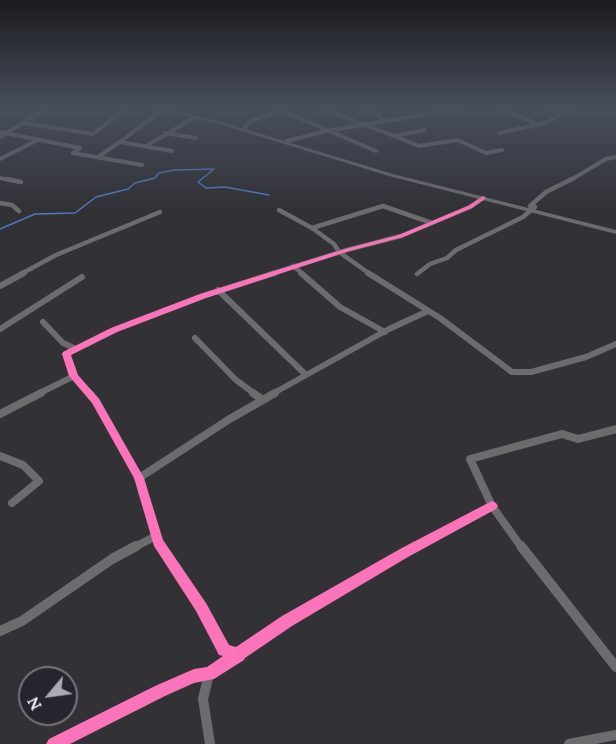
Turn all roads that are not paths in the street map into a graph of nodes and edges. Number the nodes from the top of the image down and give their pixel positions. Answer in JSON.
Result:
{"nodes":[{"id":1,"x":35,"y":142,"type":"edge"},
{"id":2,"x":41,"y":142,"type":"edge"},
{"id":3,"x":120,"y":142,"type":"joint"},
{"id":4,"x":152,"y":142,"type":"edge"},
{"id":5,"x":287,"y":142,"type":"edge"},
{"id":6,"x":289,"y":142,"type":"edge"},
{"id":7,"x":353,"y":142,"type":"edge"},
{"id":8,"x":407,"y":142,"type":"edge"},
{"id":9,"x":448,"y":142,"type":"edge"},
{"id":10,"x":462,"y":142,"type":"edge"},
{"id":11,"x":146,"y":146,"type":"junction"},
{"id":12,"x":502,"y":150,"type":"dead end"},
{"id":13,"x":172,"y":151,"type":"dead end"},
{"id":14,"x":376,"y":151,"type":"dead end"},
{"id":15,"x":98,"y":157,"type":"junction"},
{"id":16,"x":0,"y":159,"type":"edge"},
{"id":17,"x":616,"y":159,"type":"edge"},
{"id":18,"x":142,"y":165,"type":"dead end"},
{"id":19,"x":0,"y":178,"type":"edge"},
{"id":20,"x":21,"y":182,"type":"dead end"},
{"id":21,"x":483,"y":198,"type":"junction"},
{"id":22,"x":0,"y":203,"type":"edge"},
{"id":23,"x":533,"y":208,"type":"junction"},
{"id":24,"x":279,"y":210,"type":"dead end"},
{"id":25,"x":19,"y":211,"type":"dead end"},
{"id":26,"x":160,"y":212,"type":"dead end"},
{"id":27,"x":433,"y":223,"type":"junction"},
{"id":28,"x":312,"y":228,"type":"junction"},
{"id":29,"x":616,"y":230,"type":"edge"},
{"id":30,"x":339,"y":252,"type":"junction"},
{"id":31,"x":293,"y":266,"type":"junction"},
{"id":32,"x":417,"y":274,"type":"dead end"},
{"id":33,"x":82,"y":277,"type":"dead end"},
{"id":34,"x":0,"y":286,"type":"edge"},
{"id":35,"x":218,"y":290,"type":"junction"},
{"id":36,"x":428,"y":311,"type":"junction"},
{"id":37,"x":43,"y":322,"type":"dead end"},
{"id":38,"x":0,"y":329,"type":"edge"},
{"id":39,"x":385,"y":332,"type":"junction"},
{"id":40,"x":195,"y":338,"type":"dead end"},
{"id":41,"x":616,"y":344,"type":"edge"},
{"id":42,"x":74,"y":348,"type":"junction"},
{"id":43,"x":306,"y":375,"type":"junction"},
{"id":44,"x":74,"y":376,"type":"junction"},
{"id":45,"x":263,"y":400,"type":"junction"},
{"id":46,"x":0,"y":414,"type":"edge"},
{"id":47,"x":616,"y":429,"type":"edge"},
{"id":48,"x":0,"y":456,"type":"edge"},
{"id":49,"x":139,"y":478,"type":"junction"},
{"id":50,"x":12,"y":503,"type":"dead end"},
{"id":51,"x":492,"y":506,"type":"junction"},
{"id":52,"x":156,"y":536,"type":"junction"},
{"id":53,"x":0,"y":631,"type":"edge"},
{"id":54,"x":225,"y":650,"type":"junction"},
{"id":55,"x":239,"y":655,"type":"junction"},
{"id":56,"x":221,"y":665,"type":"junction"},
{"id":57,"x":616,"y":667,"type":"edge"},
{"id":58,"x":209,"y":674,"type":"junction"},
{"id":59,"x":616,"y":735,"type":"edge"},
{"id":60,"x":54,"y":744,"type":"edge"},
{"id":61,"x":210,"y":744,"type":"edge"},
{"id":62,"x":569,"y":744,"type":"edge"}],
"edges":[{"from":1,"to":16,"type":"street"},
{"from":2,"to":15,"type":"street"},
{"from":3,"to":11,"type":"street"},
{"from":3,"to":15,"type":"street"},
{"from":4,"to":11,"type":"street"},
{"from":5,"to":21,"type":"street"},
{"from":6,"to":23,"type":"street"},
{"from":7,"to":14,"type":"street"},
{"from":8,"to":9,"type":"street"},
{"from":10,"to":12,"type":"street"},
{"from":11,"to":13,"type":"street"},
{"from":15,"to":18,"type":"street"},
{"from":17,"to":23,"type":"street"},
{"from":19,"to":20,"type":"street"},
{"from":21,"to":23,"type":"street"},
{"from":21,"to":27,"type":"street"},
{"from":22,"to":25,"type":"street"},
{"from":23,"to":29,"type":"street"},
{"from":23,"to":32,"type":"street"},
{"from":24,"to":28,"type":"street"},
{"from":26,"to":34,"type":"street"},
{"from":27,"to":28,"type":"street"},
{"from":27,"to":30,"type":"street"},
{"from":28,"to":30,"type":"street"},
{"from":30,"to":31,"type":"street"},
{"from":30,"to":36,"type":"street"},
{"from":31,"to":35,"type":"street"},
{"from":31,"to":39,"type":"street"},
{"from":33,"to":38,"type":"street"},
{"from":35,"to":42,"type":"street"},
{"from":35,"to":43,"type":"street"},
{"from":36,"to":39,"type":"street"},
{"from":36,"to":41,"type":"street"},
{"from":37,"to":42,"type":"street"},
{"from":39,"to":43,"type":"street"},
{"from":40,"to":45,"type":"street"},
{"from":42,"to":44,"type":"street"},
{"from":43,"to":45,"type":"street"},
{"from":44,"to":46,"type":"street"},
{"from":44,"to":49,"type":"street"},
{"from":45,"to":49,"type":"street"},
{"from":47,"to":51,"type":"street"},
{"from":48,"to":50,"type":"street"},
{"from":49,"to":52,"type":"street"},
{"from":51,"to":55,"type":"street"},
{"from":51,"to":57,"type":"street"},
{"from":52,"to":53,"type":"street"},
{"from":52,"to":54,"type":"street"},
{"from":54,"to":55,"type":"street"},
{"from":54,"to":56,"type":"street"},
{"from":55,"to":56,"type":"street"},
{"from":56,"to":58,"type":"street"},
{"from":58,"to":60,"type":"street"},
{"from":58,"to":61,"type":"street"},
{"from":59,"to":62,"type":"street"}]}
